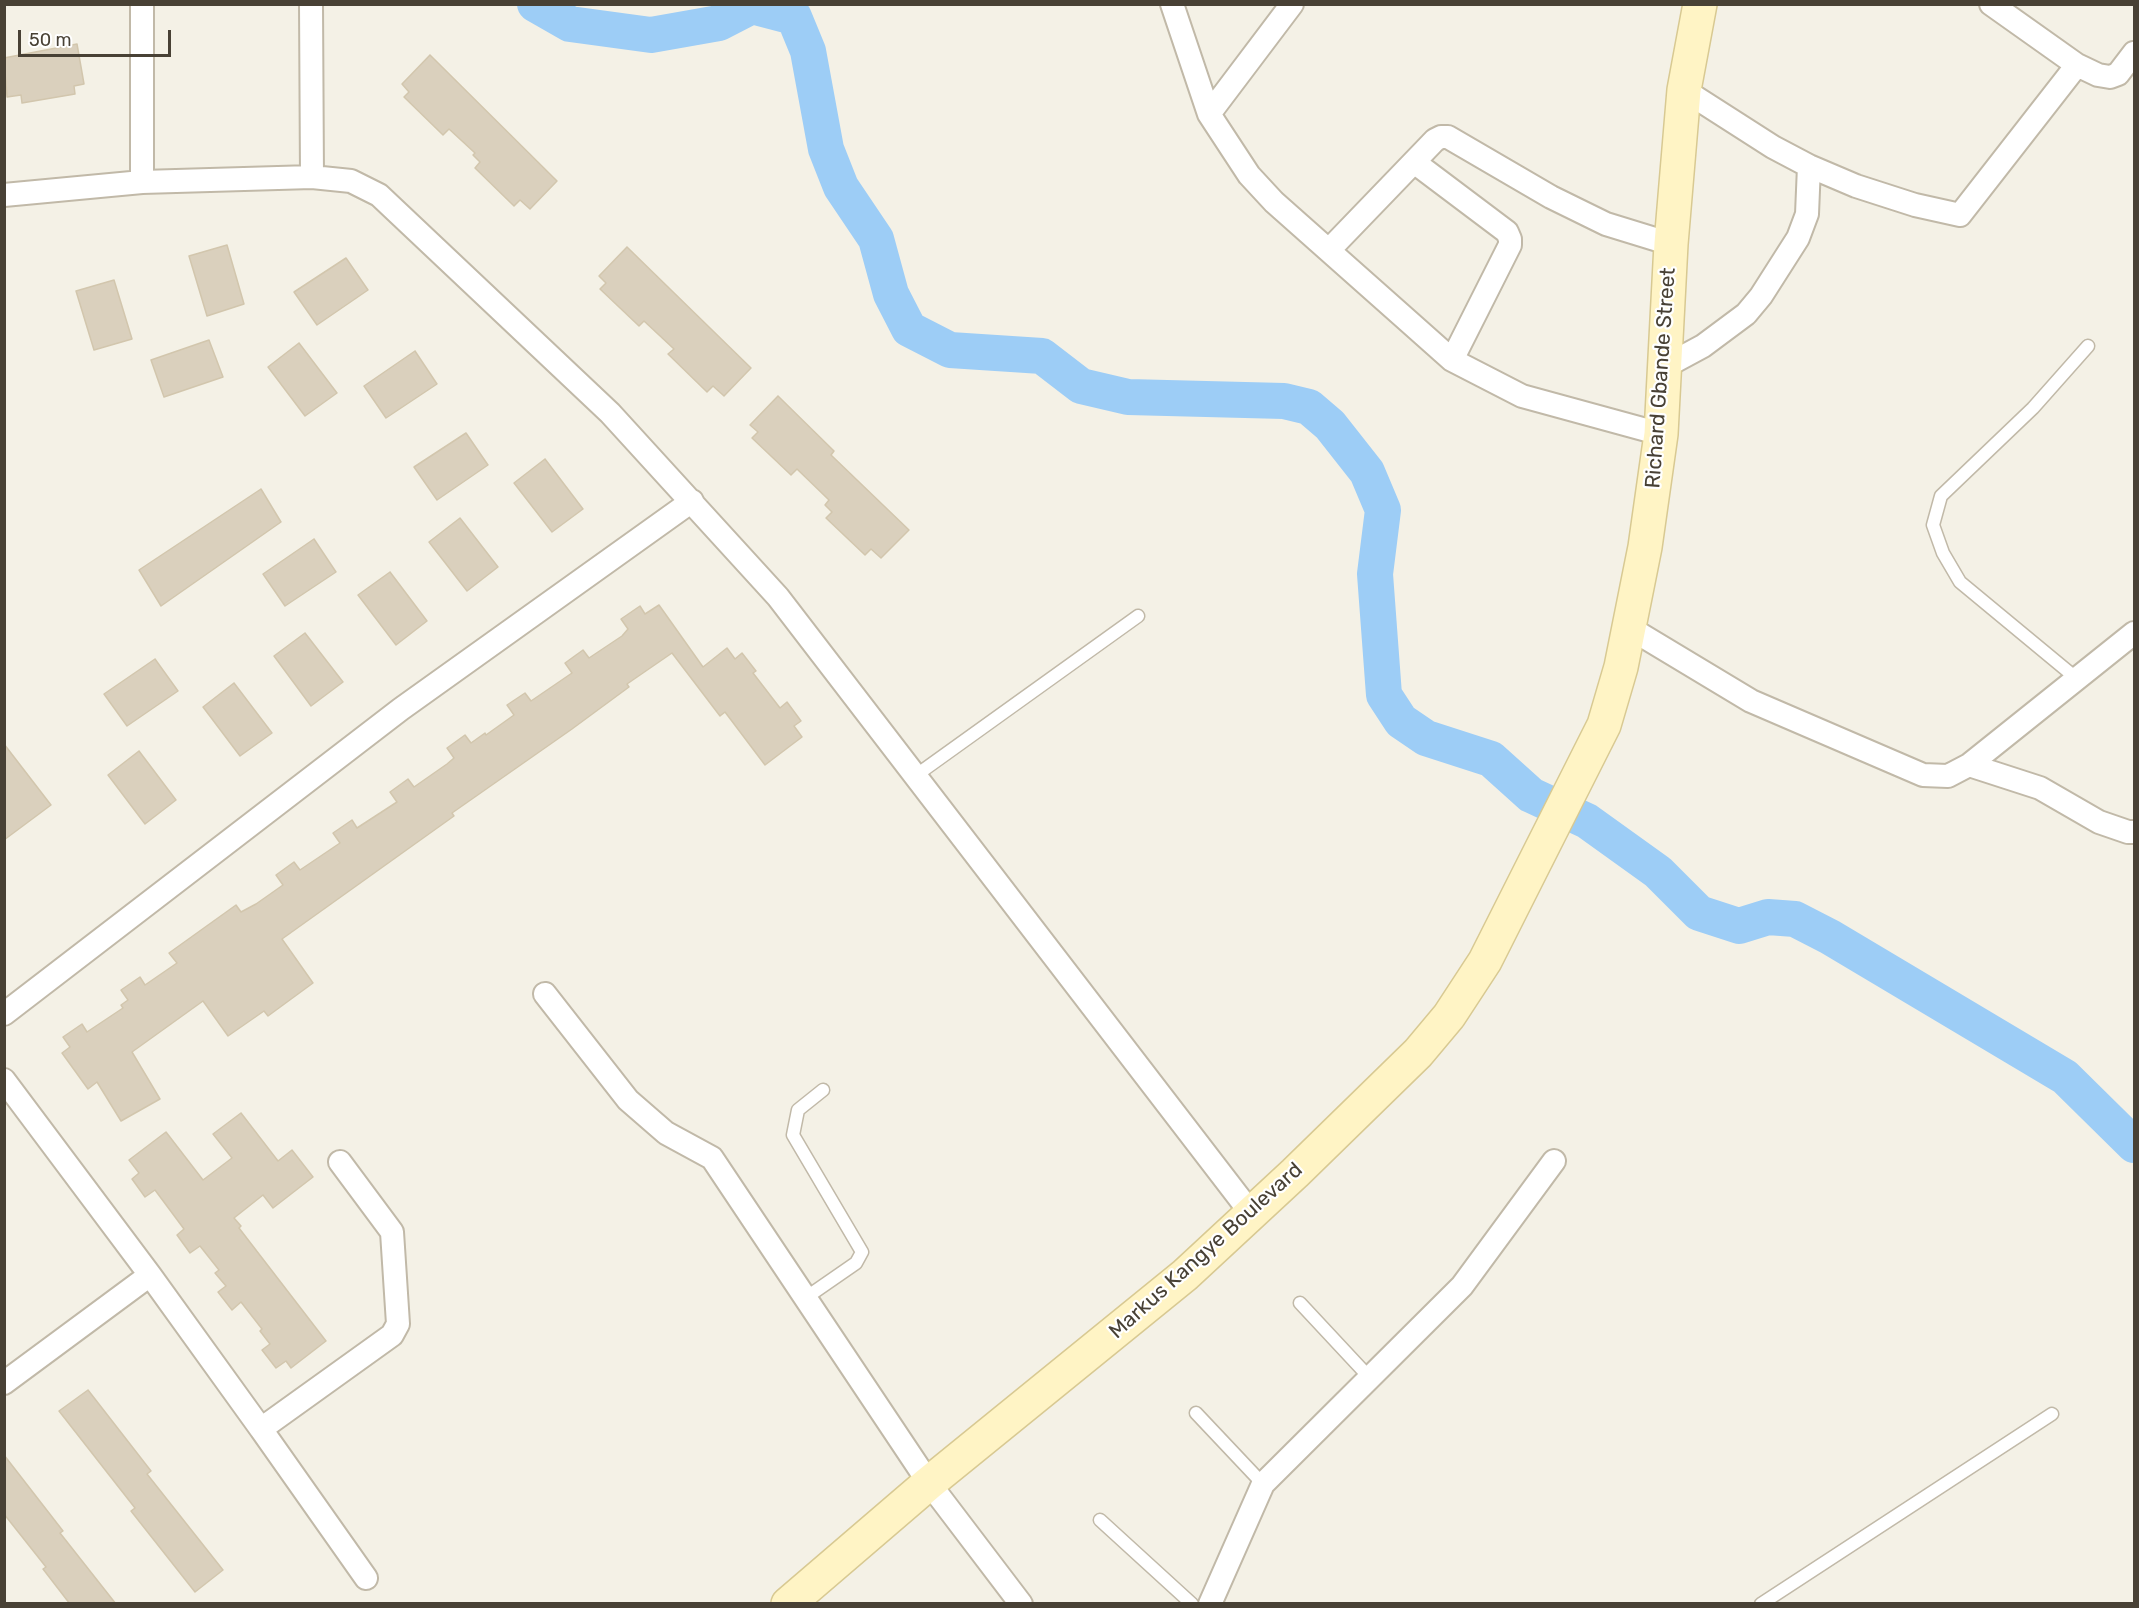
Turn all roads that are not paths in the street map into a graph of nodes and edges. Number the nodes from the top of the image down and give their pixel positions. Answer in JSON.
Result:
{"nodes":[{"id":1,"x":142,"y":4,"type":"edge"},
{"id":2,"x":311,"y":4,"type":"edge"},
{"id":3,"x":1172,"y":4,"type":"edge"},
{"id":4,"x":1292,"y":4,"type":"edge"},
{"id":5,"x":1700,"y":4,"type":"edge"},
{"id":6,"x":1991,"y":4,"type":"edge"},
{"id":7,"x":2134,"y":53,"type":"edge"},
{"id":8,"x":2077,"y":65,"type":"junction"},
{"id":9,"x":1684,"y":90,"type":"junction"},
{"id":10,"x":1209,"y":114,"type":"junction"},
{"id":11,"x":1414,"y":162,"type":"junction"},
{"id":12,"x":1809,"y":166,"type":"junction"},
{"id":13,"x":312,"y":177,"type":"junction"},
{"id":14,"x":142,"y":182,"type":"junction"},
{"id":15,"x":4,"y":195,"type":"edge"},
{"id":16,"x":1671,"y":244,"type":"junction"},
{"id":17,"x":1329,"y":250,"type":"junction"},
{"id":18,"x":2088,"y":346,"type":"dead end"},
{"id":19,"x":1452,"y":360,"type":"junction"},
{"id":20,"x":1664,"y":367,"type":"junction"},
{"id":21,"x":1661,"y":435,"type":"junction"},
{"id":22,"x":693,"y":501,"type":"junction"},
{"id":23,"x":1138,"y":616,"type":"dead end"},
{"id":24,"x":1628,"y":627,"type":"junction"},
{"id":25,"x":2134,"y":633,"type":"edge"},
{"id":26,"x":2076,"y":678,"type":"junction"},
{"id":27,"x":1969,"y":765,"type":"junction"},
{"id":28,"x":915,"y":776,"type":"junction"},
{"id":29,"x":1577,"y":777,"type":"joint"},
{"id":30,"x":2134,"y":832,"type":"edge"},
{"id":31,"x":545,"y":994,"type":"dead end"},
{"id":32,"x":4,"y":1014,"type":"edge"},
{"id":33,"x":4,"y":1080,"type":"edge"},
{"id":34,"x":824,"y":1090,"type":"dead end"},
{"id":35,"x":1554,"y":1161,"type":"dead end"},
{"id":36,"x":340,"y":1162,"type":"dead end"},
{"id":37,"x":1251,"y":1213,"type":"junction"},
{"id":38,"x":150,"y":1275,"type":"junction"},
{"id":39,"x":804,"y":1299,"type":"junction"},
{"id":40,"x":1300,"y":1303,"type":"dead end"},
{"id":41,"x":1369,"y":1377,"type":"junction"},
{"id":42,"x":4,"y":1383,"type":"edge"},
{"id":43,"x":1196,"y":1413,"type":"dead end"},
{"id":44,"x":2052,"y":1414,"type":"dead end"},
{"id":45,"x":261,"y":1429,"type":"junction"},
{"id":46,"x":929,"y":1483,"type":"junction"},
{"id":47,"x":1263,"y":1484,"type":"junction"},
{"id":48,"x":1100,"y":1520,"type":"dead end"},
{"id":49,"x":366,"y":1578,"type":"dead end"},
{"id":50,"x":788,"y":1604,"type":"edge"},
{"id":51,"x":1021,"y":1604,"type":"edge"},
{"id":52,"x":1192,"y":1604,"type":"edge"},
{"id":53,"x":1210,"y":1604,"type":"edge"},
{"id":54,"x":1761,"y":1604,"type":"edge"}],
"edges":[{"from":1,"to":14,"type":"street"},
{"from":2,"to":13,"type":"street"},
{"from":3,"to":10,"type":"street"},
{"from":4,"to":10,"type":"street"},
{"from":5,"to":9,"type":"street","name":"Richard Gbande Street"},
{"from":6,"to":8,"type":"street"},
{"from":7,"to":8,"type":"street"},
{"from":8,"to":12,"type":"street"},
{"from":9,"to":12,"type":"street"},
{"from":9,"to":16,"type":"street","name":"Richard Gbande Street"},
{"from":10,"to":17,"type":"street"},
{"from":11,"to":16,"type":"street"},
{"from":11,"to":17,"type":"street"},
{"from":11,"to":19,"type":"street"},
{"from":12,"to":20,"type":"street"},
{"from":13,"to":14,"type":"street"},
{"from":13,"to":22,"type":"street"},
{"from":14,"to":15,"type":"street"},
{"from":16,"to":20,"type":"street","name":"Richard Gbande Street"},
{"from":17,"to":19,"type":"street"},
{"from":18,"to":26,"type":"lane"},
{"from":19,"to":21,"type":"street"},
{"from":20,"to":21,"type":"street","name":"Richard Gbande Street"},
{"from":21,"to":24,"type":"street","name":"Richard Gbande Street"},
{"from":22,"to":28,"type":"street"},
{"from":22,"to":32,"type":"street"},
{"from":23,"to":28,"type":"lane"},
{"from":24,"to":27,"type":"street"},
{"from":24,"to":29,"type":"street","name":"Richard Gbande Street"},
{"from":25,"to":26,"type":"street"},
{"from":26,"to":27,"type":"street"},
{"from":27,"to":30,"type":"street"},
{"from":28,"to":37,"type":"street"},
{"from":29,"to":37,"type":"street","name":"Markus Kangye Boulevard"},
{"from":31,"to":39,"type":"street"},
{"from":33,"to":38,"type":"street"},
{"from":34,"to":39,"type":"lane"},
{"from":35,"to":41,"type":"street"},
{"from":36,"to":45,"type":"street"},
{"from":37,"to":46,"type":"street","name":"Markus Kangye Boulevard"},
{"from":38,"to":42,"type":"street"},
{"from":38,"to":45,"type":"street"},
{"from":39,"to":46,"type":"street"},
{"from":40,"to":41,"type":"lane"},
{"from":41,"to":47,"type":"street"},
{"from":43,"to":47,"type":"lane"},
{"from":44,"to":54,"type":"lane"},
{"from":45,"to":49,"type":"street"},
{"from":46,"to":50,"type":"street","name":"Markus Kangye Boulevard"},
{"from":46,"to":51,"type":"street"},
{"from":47,"to":53,"type":"street"},
{"from":48,"to":52,"type":"lane"}]}
